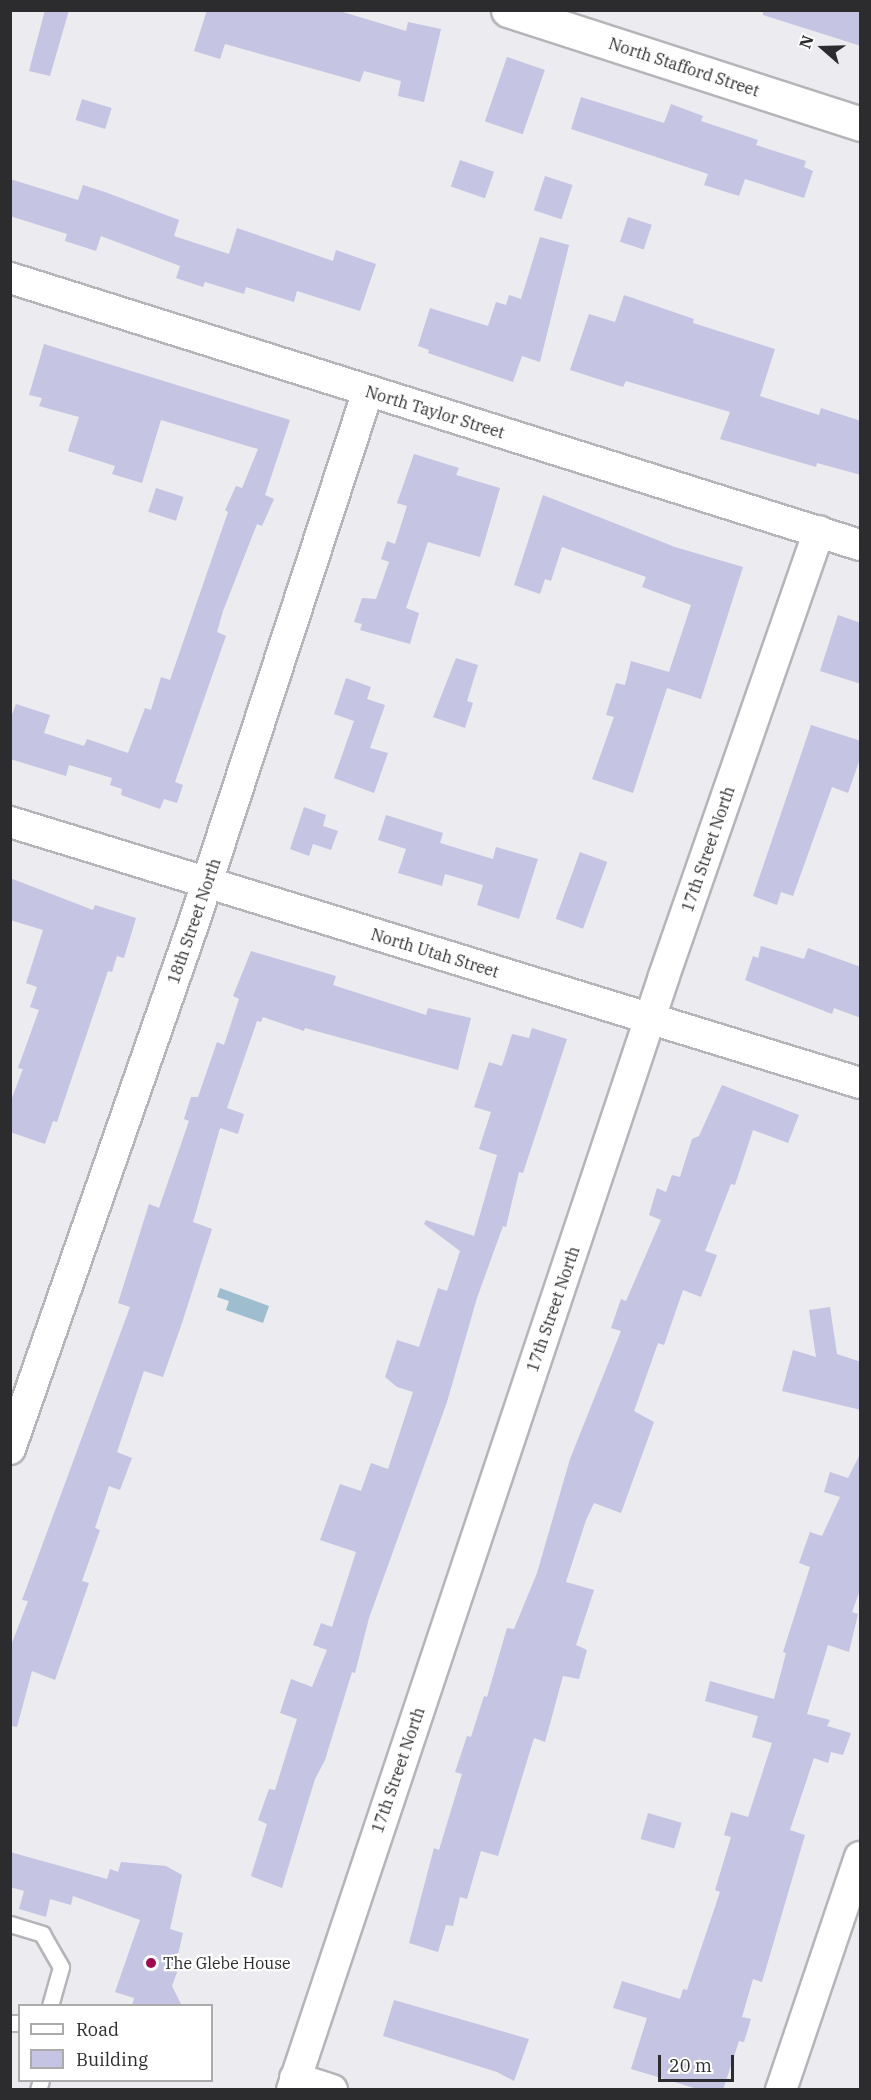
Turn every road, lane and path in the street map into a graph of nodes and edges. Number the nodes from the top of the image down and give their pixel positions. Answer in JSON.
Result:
{"nodes":[{"id":1,"x":511,"y":11,"type":"edge"},
{"id":2,"x":861,"y":124,"type":"edge"},
{"id":3,"x":10,"y":278,"type":"edge"},
{"id":4,"x":368,"y":391,"type":"junction"},
{"id":5,"x":819,"y":531,"type":"junction"},
{"id":6,"x":861,"y":545,"type":"edge"},
{"id":7,"x":10,"y":822,"type":"edge"},
{"id":8,"x":207,"y":882,"type":"junction"},
{"id":9,"x":650,"y":1020,"type":"junction"},
{"id":10,"x":861,"y":1083,"type":"edge"},
{"id":11,"x":10,"y":1449,"type":"edge"},
{"id":12,"x":861,"y":1857,"type":"edge"},
{"id":13,"x":10,"y":1924,"type":"edge"},
{"id":14,"x":51,"y":2004,"type":"edge"},
{"id":15,"x":294,"y":2084,"type":"edge"},
{"id":16,"x":332,"y":2090,"type":"edge"},
{"id":17,"x":781,"y":2090,"type":"edge"}],
"edges":[{"from":1,"to":2,"type":"street","name":"North Stafford Street"},
{"from":3,"to":4,"type":"street","name":"North Taylor Street"},
{"from":4,"to":5,"type":"street","name":"North Taylor Street"},
{"from":4,"to":8,"type":"street","name":"18th Street North"},
{"from":5,"to":6,"type":"street","name":"North Taylor Street"},
{"from":5,"to":9,"type":"street","name":"17th Street North"},
{"from":7,"to":8,"type":"street","name":"North Utah Street"},
{"from":8,"to":9,"type":"street","name":"North Utah Street"},
{"from":8,"to":11,"type":"street","name":"18th Street North"},
{"from":9,"to":10,"type":"street","name":"North Utah Street"},
{"from":9,"to":15,"type":"street","name":"17th Street North"},
{"from":12,"to":17,"type":"street"},
{"from":13,"to":14,"type":"lane"},
{"from":15,"to":16,"type":"street"}]}
